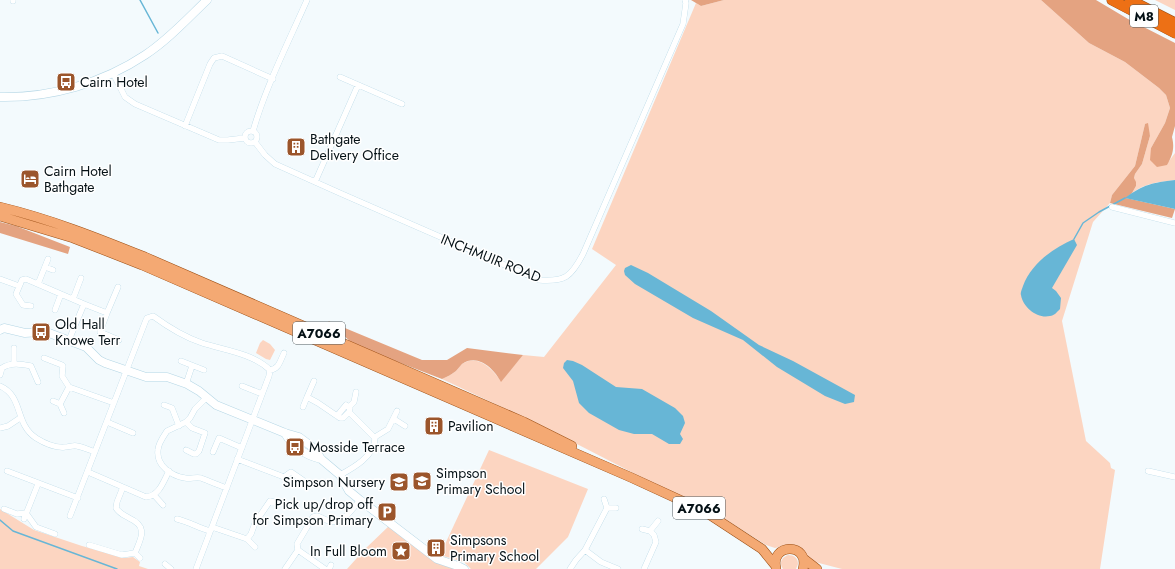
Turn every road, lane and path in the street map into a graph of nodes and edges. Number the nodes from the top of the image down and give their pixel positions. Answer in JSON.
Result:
{"nodes":[{"id":1,"x":207,"y":0,"type":"edge"},
{"id":2,"x":307,"y":0,"type":"edge"},
{"id":3,"x":685,"y":0,"type":"edge"},
{"id":4,"x":1113,"y":0,"type":"edge"},
{"id":5,"x":1130,"y":0,"type":"edge"},
{"id":6,"x":1175,"y":23,"type":"edge"},
{"id":7,"x":1175,"y":34,"type":"edge"},
{"id":8,"x":113,"y":73,"type":"junction"},
{"id":9,"x":340,"y":77,"type":"dead end"},
{"id":10,"x":273,"y":79,"type":"junction"},
{"id":11,"x":358,"y":85,"type":"junction"},
{"id":12,"x":0,"y":97,"type":"edge"},
{"id":13,"x":402,"y":104,"type":"dead end"},
{"id":14,"x":185,"y":126,"type":"junction"},
{"id":15,"x":253,"y":131,"type":"junction"},
{"id":16,"x":245,"y":138,"type":"junction"},
{"id":17,"x":256,"y":142,"type":"junction"},
{"id":18,"x":315,"y":182,"type":"junction"},
{"id":19,"x":0,"y":202,"type":"edge"},
{"id":20,"x":0,"y":207,"type":"edge"},
{"id":21,"x":1112,"y":207,"type":"dead end"},
{"id":22,"x":10,"y":209,"type":"junction"},
{"id":23,"x":0,"y":216,"type":"edge"},
{"id":24,"x":1175,"y":223,"type":"edge"},
{"id":25,"x":48,"y":259,"type":"dead end"},
{"id":26,"x":45,"y":267,"type":"junction"},
{"id":27,"x":53,"y":270,"type":"dead end"},
{"id":28,"x":81,"y":278,"type":"dead end"},
{"id":29,"x":0,"y":279,"type":"edge"},
{"id":30,"x":38,"y":284,"type":"junction"},
{"id":31,"x":19,"y":286,"type":"junction"},
{"id":32,"x":118,"y":287,"type":"dead end"},
{"id":33,"x":107,"y":293,"type":"dead end"},
{"id":34,"x":61,"y":294,"type":"junction"},
{"id":35,"x":114,"y":296,"type":"junction"},
{"id":36,"x":73,"y":299,"type":"junction"},
{"id":37,"x":84,"y":304,"type":"junction"},
{"id":38,"x":30,"y":306,"type":"dead end"},
{"id":39,"x":55,"y":310,"type":"dead end"},
{"id":40,"x":107,"y":313,"type":"junction"},
{"id":41,"x":0,"y":330,"type":"edge"},
{"id":42,"x":69,"y":340,"type":"junction"},
{"id":43,"x":120,"y":340,"type":"dead end"},
{"id":44,"x":14,"y":348,"type":"dead end"},
{"id":45,"x":284,"y":353,"type":"dead end"},
{"id":46,"x":44,"y":358,"type":"dead end"},
{"id":47,"x":181,"y":361,"type":"dead end"},
{"id":48,"x":14,"y":364,"type":"junction"},
{"id":49,"x":192,"y":366,"type":"junction"},
{"id":50,"x":204,"y":370,"type":"dead end"},
{"id":51,"x":270,"y":370,"type":"junction"},
{"id":52,"x":127,"y":371,"type":"junction"},
{"id":53,"x":0,"y":375,"type":"edge"},
{"id":54,"x":314,"y":381,"type":"dead end"},
{"id":55,"x":38,"y":382,"type":"dead end"},
{"id":56,"x":186,"y":384,"type":"junction"},
{"id":57,"x":0,"y":386,"type":"edge"},
{"id":58,"x":242,"y":386,"type":"dead end"},
{"id":59,"x":69,"y":387,"type":"junction"},
{"id":60,"x":356,"y":392,"type":"dead end"},
{"id":61,"x":262,"y":394,"type":"junction"},
{"id":62,"x":307,"y":397,"type":"junction"},
{"id":63,"x":206,"y":398,"type":"junction"},
{"id":64,"x":53,"y":401,"type":"dead end"},
{"id":65,"x":114,"y":403,"type":"junction"},
{"id":66,"x":60,"y":404,"type":"junction"},
{"id":67,"x":164,"y":405,"type":"dead end"},
{"id":68,"x":303,"y":407,"type":"dead end"},
{"id":69,"x":349,"y":410,"type":"junction"},
{"id":70,"x":397,"y":411,"type":"dead end"},
{"id":71,"x":64,"y":413,"type":"dead end"},
{"id":72,"x":20,"y":418,"type":"junction"},
{"id":73,"x":394,"y":419,"type":"junction"},
{"id":74,"x":253,"y":420,"type":"junction"},
{"id":75,"x":107,"y":422,"type":"junction"},
{"id":76,"x":186,"y":422,"type":"junction"},
{"id":77,"x":179,"y":426,"type":"junction"},
{"id":78,"x":405,"y":426,"type":"dead end"},
{"id":79,"x":0,"y":428,"type":"edge"},
{"id":80,"x":133,"y":433,"type":"dead end"},
{"id":81,"x":375,"y":437,"type":"junction"},
{"id":82,"x":242,"y":448,"type":"junction"},
{"id":83,"x":186,"y":450,"type":"dead end"},
{"id":84,"x":95,"y":452,"type":"junction"},
{"id":85,"x":213,"y":452,"type":"dead end"},
{"id":86,"x":238,"y":459,"type":"junction"},
{"id":87,"x":7,"y":471,"type":"dead end"},
{"id":88,"x":169,"y":471,"type":"junction"},
{"id":89,"x":1148,"y":471,"type":"dead end"},
{"id":90,"x":88,"y":472,"type":"junction"},
{"id":91,"x":340,"y":476,"type":"junction"},
{"id":92,"x":630,"y":477,"type":"junction"},
{"id":93,"x":1175,"y":477,"type":"edge"},
{"id":94,"x":307,"y":483,"type":"dead end"},
{"id":95,"x":38,"y":484,"type":"junction"},
{"id":96,"x":124,"y":487,"type":"junction"},
{"id":97,"x":227,"y":488,"type":"junction"},
{"id":98,"x":154,"y":495,"type":"junction"},
{"id":99,"x":78,"y":498,"type":"junction"},
{"id":100,"x":604,"y":499,"type":"dead end"},
{"id":101,"x":360,"y":500,"type":"junction"},
{"id":102,"x":281,"y":503,"type":"dead end"},
{"id":103,"x":163,"y":505,"type":"dead end"},
{"id":104,"x":4,"y":508,"type":"dead end"},
{"id":105,"x":607,"y":508,"type":"junction"},
{"id":106,"x":616,"y":508,"type":"dead end"},
{"id":107,"x":79,"y":515,"type":"dead end"},
{"id":108,"x":25,"y":516,"type":"junction"},
{"id":109,"x":177,"y":520,"type":"dead end"},
{"id":110,"x":658,"y":521,"type":"dead end"},
{"id":111,"x":211,"y":529,"type":"junction"},
{"id":112,"x":642,"y":529,"type":"dead end"},
{"id":113,"x":650,"y":531,"type":"junction"},
{"id":114,"x":55,"y":534,"type":"dead end"},
{"id":115,"x":247,"y":539,"type":"junction"},
{"id":116,"x":89,"y":545,"type":"dead end"},
{"id":117,"x":255,"y":546,"type":"dead end"},
{"id":118,"x":762,"y":549,"type":"junction"},
{"id":119,"x":298,"y":550,"type":"junction"},
{"id":120,"x":585,"y":550,"type":"junction"},
{"id":121,"x":135,"y":553,"type":"junction"},
{"id":122,"x":779,"y":553,"type":"junction"},
{"id":123,"x":140,"y":558,"type":"dead end"},
{"id":124,"x":804,"y":559,"type":"junction"},
{"id":125,"x":165,"y":564,"type":"dead end"},
{"id":126,"x":776,"y":567,"type":"edge"},
{"id":127,"x":171,"y":569,"type":"edge"},
{"id":128,"x":195,"y":569,"type":"edge"},
{"id":129,"x":285,"y":569,"type":"edge"},
{"id":130,"x":325,"y":569,"type":"edge"},
{"id":131,"x":464,"y":569,"type":"edge"},
{"id":132,"x":570,"y":569,"type":"edge"},
{"id":133,"x":618,"y":569,"type":"edge"},
{"id":134,"x":644,"y":569,"type":"edge"},
{"id":135,"x":803,"y":569,"type":"edge"},
{"id":136,"x":817,"y":569,"type":"edge"}],
"edges":[{"from":1,"to":8,"type":"street"},
{"from":2,"to":10,"type":"street"},
{"from":3,"to":18,"type":"street","name":"INCHMUIR ROAD"},
{"from":4,"to":7,"type":"highway","number":"M8"},
{"from":5,"to":6,"type":"highway","number":"M8"},
{"from":8,"to":12,"type":"street"},
{"from":8,"to":14,"type":"street"},
{"from":9,"to":11,"type":"street"},
{"from":10,"to":14,"type":"street"},
{"from":10,"to":15,"type":"street"},
{"from":11,"to":13,"type":"street"},
{"from":11,"to":18,"type":"street"},
{"from":14,"to":16,"type":"street"},
{"from":15,"to":16,"type":"street"},
{"from":15,"to":17,"type":"street","name":"INCHMUIR ROAD"},
{"from":16,"to":17,"type":"street"},
{"from":17,"to":18,"type":"street","name":"INCHMUIR ROAD"},
{"from":19,"to":22,"type":"main road","number":"A7066"},
{"from":20,"to":22,"type":"main road","number":"A7066"},
{"from":21,"to":24,"type":"street"},
{"from":22,"to":92,"type":"main road","number":"A7066"},
{"from":23,"to":92,"type":"main road","number":"A7066"},
{"from":25,"to":26,"type":"street"},
{"from":26,"to":27,"type":"street"},
{"from":26,"to":30,"type":"street"},
{"from":28,"to":36,"type":"street"},
{"from":29,"to":31,"type":"street"},
{"from":30,"to":31,"type":"street"},
{"from":30,"to":34,"type":"street"},
{"from":31,"to":38,"type":"street"},
{"from":32,"to":35,"type":"street"},
{"from":33,"to":35,"type":"street"},
{"from":34,"to":36,"type":"street"},
{"from":34,"to":39,"type":"street"},
{"from":35,"to":40,"type":"street"},
{"from":36,"to":37,"type":"street"},
{"from":37,"to":40,"type":"street"},
{"from":37,"to":42,"type":"street"},
{"from":40,"to":43,"type":"street"},
{"from":41,"to":42,"type":"street"},
{"from":42,"to":52,"type":"street"},
{"from":44,"to":48,"type":"street"},
{"from":45,"to":51,"type":"street"},
{"from":46,"to":59,"type":"street"},
{"from":47,"to":49,"type":"street"},
{"from":48,"to":53,"type":"street"},
{"from":48,"to":55,"type":"street"},
{"from":49,"to":50,"type":"street"},
{"from":49,"to":56,"type":"street"},
{"from":51,"to":52,"type":"street"},
{"from":51,"to":61,"type":"street"},
{"from":52,"to":56,"type":"street"},
{"from":52,"to":65,"type":"street"},
{"from":54,"to":62,"type":"street"},
{"from":56,"to":63,"type":"street"},
{"from":57,"to":72,"type":"street"},
{"from":58,"to":61,"type":"street"},
{"from":59,"to":65,"type":"street"},
{"from":59,"to":66,"type":"street"},
{"from":60,"to":69,"type":"street"},
{"from":61,"to":74,"type":"street"},
{"from":62,"to":68,"type":"street"},
{"from":62,"to":69,"type":"street"},
{"from":63,"to":74,"type":"street"},
{"from":63,"to":76,"type":"street"},
{"from":64,"to":66,"type":"street"},
{"from":65,"to":75,"type":"street"},
{"from":66,"to":71,"type":"street"},
{"from":67,"to":77,"type":"street"},
{"from":69,"to":81,"type":"street"},
{"from":70,"to":73,"type":"street"},
{"from":72,"to":79,"type":"street"},
{"from":72,"to":84,"type":"street"},
{"from":73,"to":78,"type":"street"},
{"from":73,"to":81,"type":"street"},
{"from":74,"to":82,"type":"street"},
{"from":74,"to":91,"type":"street"},
{"from":75,"to":80,"type":"street"},
{"from":75,"to":84,"type":"street"},
{"from":76,"to":77,"type":"street"},
{"from":76,"to":83,"type":"street"},
{"from":77,"to":88,"type":"street"},
{"from":81,"to":91,"type":"street"},
{"from":82,"to":85,"type":"street"},
{"from":82,"to":86,"type":"street"},
{"from":84,"to":90,"type":"street"},
{"from":86,"to":94,"type":"street"},
{"from":86,"to":97,"type":"street"},
{"from":87,"to":95,"type":"street"},
{"from":88,"to":97,"type":"street"},
{"from":88,"to":98,"type":"street"},
{"from":89,"to":93,"type":"street"},
{"from":90,"to":96,"type":"street"},
{"from":90,"to":99,"type":"street"},
{"from":91,"to":101,"type":"street"},
{"from":92,"to":118,"type":"main road","number":"A7066"},
{"from":95,"to":99,"type":"street"},
{"from":95,"to":108,"type":"street"},
{"from":96,"to":98,"type":"street"},
{"from":96,"to":121,"type":"street"},
{"from":97,"to":111,"type":"street"},
{"from":98,"to":103,"type":"street"},
{"from":99,"to":107,"type":"street"},
{"from":100,"to":105,"type":"street"},
{"from":101,"to":119,"type":"street"},
{"from":101,"to":131,"type":"street"},
{"from":102,"to":115,"type":"street"},
{"from":104,"to":108,"type":"street"},
{"from":105,"to":106,"type":"street"},
{"from":105,"to":120,"type":"street"},
{"from":108,"to":114,"type":"street"},
{"from":109,"to":111,"type":"street"},
{"from":110,"to":113,"type":"street"},
{"from":111,"to":115,"type":"street"},
{"from":111,"to":128,"type":"street"},
{"from":112,"to":113,"type":"street"},
{"from":113,"to":134,"type":"street"},
{"from":115,"to":117,"type":"street"},
{"from":116,"to":121,"type":"street"},
{"from":118,"to":122,"type":"main road","number":"A7066"},
{"from":118,"to":126,"type":"main road","number":"A7066"},
{"from":119,"to":129,"type":"street"},
{"from":119,"to":130,"type":"street"},
{"from":120,"to":132,"type":"street"},
{"from":120,"to":133,"type":"street"},
{"from":121,"to":123,"type":"street"},
{"from":122,"to":124,"type":"main road","number":"A7066"},
{"from":122,"to":126,"type":"main road","number":"A7066"},
{"from":124,"to":135,"type":"main road"},
{"from":124,"to":136,"type":"main road","number":"A7066"},
{"from":125,"to":127,"type":"street"}]}
